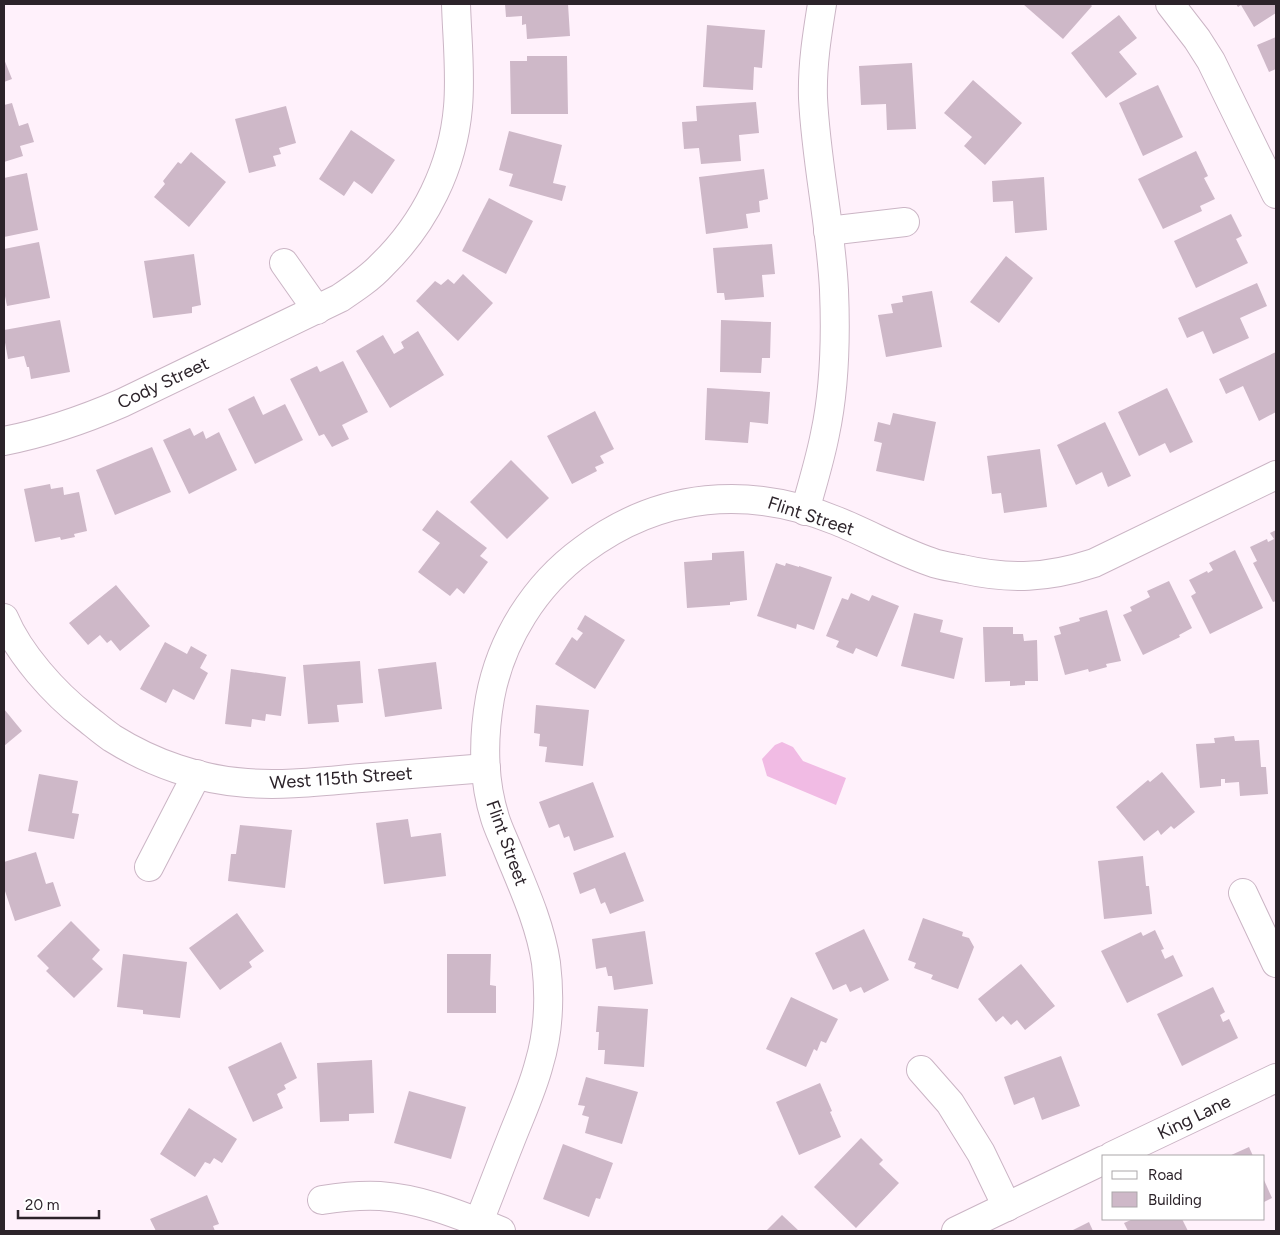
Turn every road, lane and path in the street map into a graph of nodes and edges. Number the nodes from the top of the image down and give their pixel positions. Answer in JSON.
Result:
{"nodes":[{"id":1,"x":456,"y":4,"type":"edge"},
{"id":2,"x":822,"y":4,"type":"edge"},
{"id":3,"x":1170,"y":4,"type":"edge"},
{"id":4,"x":1276,"y":194,"type":"edge"},
{"id":5,"x":905,"y":222,"type":"dead end"},
{"id":6,"x":828,"y":231,"type":"junction"},
{"id":7,"x":284,"y":263,"type":"dead end"},
{"id":8,"x":317,"y":310,"type":"junction"},
{"id":9,"x":4,"y":441,"type":"edge"},
{"id":10,"x":1276,"y":475,"type":"edge"},
{"id":11,"x":805,"y":511,"type":"junction"},
{"id":12,"x":4,"y":618,"type":"edge"},
{"id":13,"x":486,"y":768,"type":"junction"},
{"id":14,"x":197,"y":774,"type":"junction"},
{"id":15,"x":149,"y":867,"type":"dead end"},
{"id":16,"x":1243,"y":893,"type":"dead end"},
{"id":17,"x":1276,"y":963,"type":"edge"},
{"id":18,"x":921,"y":1070,"type":"dead end"},
{"id":19,"x":1276,"y":1078,"type":"edge"},
{"id":20,"x":1114,"y":1155,"type":"edge"},
{"id":21,"x":1102,"y":1161,"type":"edge"},
{"id":22,"x":322,"y":1200,"type":"dead end"},
{"id":23,"x":1007,"y":1206,"type":"junction"},
{"id":24,"x":485,"y":1228,"type":"edge"},
{"id":25,"x":956,"y":1231,"type":"edge"}],
"edges":[{"from":1,"to":8,"type":"street","name":"Cody Street"},
{"from":2,"to":6,"type":"street"},
{"from":3,"to":4,"type":"street"},
{"from":5,"to":6,"type":"street"},
{"from":6,"to":11,"type":"street"},
{"from":7,"to":8,"type":"street"},
{"from":8,"to":9,"type":"street","name":"Cody Street"},
{"from":10,"to":11,"type":"street","name":"Flint Street"},
{"from":11,"to":13,"type":"street","name":"Flint Street"},
{"from":12,"to":14,"type":"street","name":"West 115th Street"},
{"from":13,"to":14,"type":"street","name":"West 115th Street"},
{"from":13,"to":24,"type":"street","name":"Flint Street"},
{"from":14,"to":15,"type":"street"},
{"from":16,"to":17,"type":"street"},
{"from":18,"to":23,"type":"street"},
{"from":19,"to":20,"type":"street","name":"King Lane"},
{"from":21,"to":23,"type":"street"},
{"from":22,"to":24,"type":"street"},
{"from":23,"to":25,"type":"street"}]}
